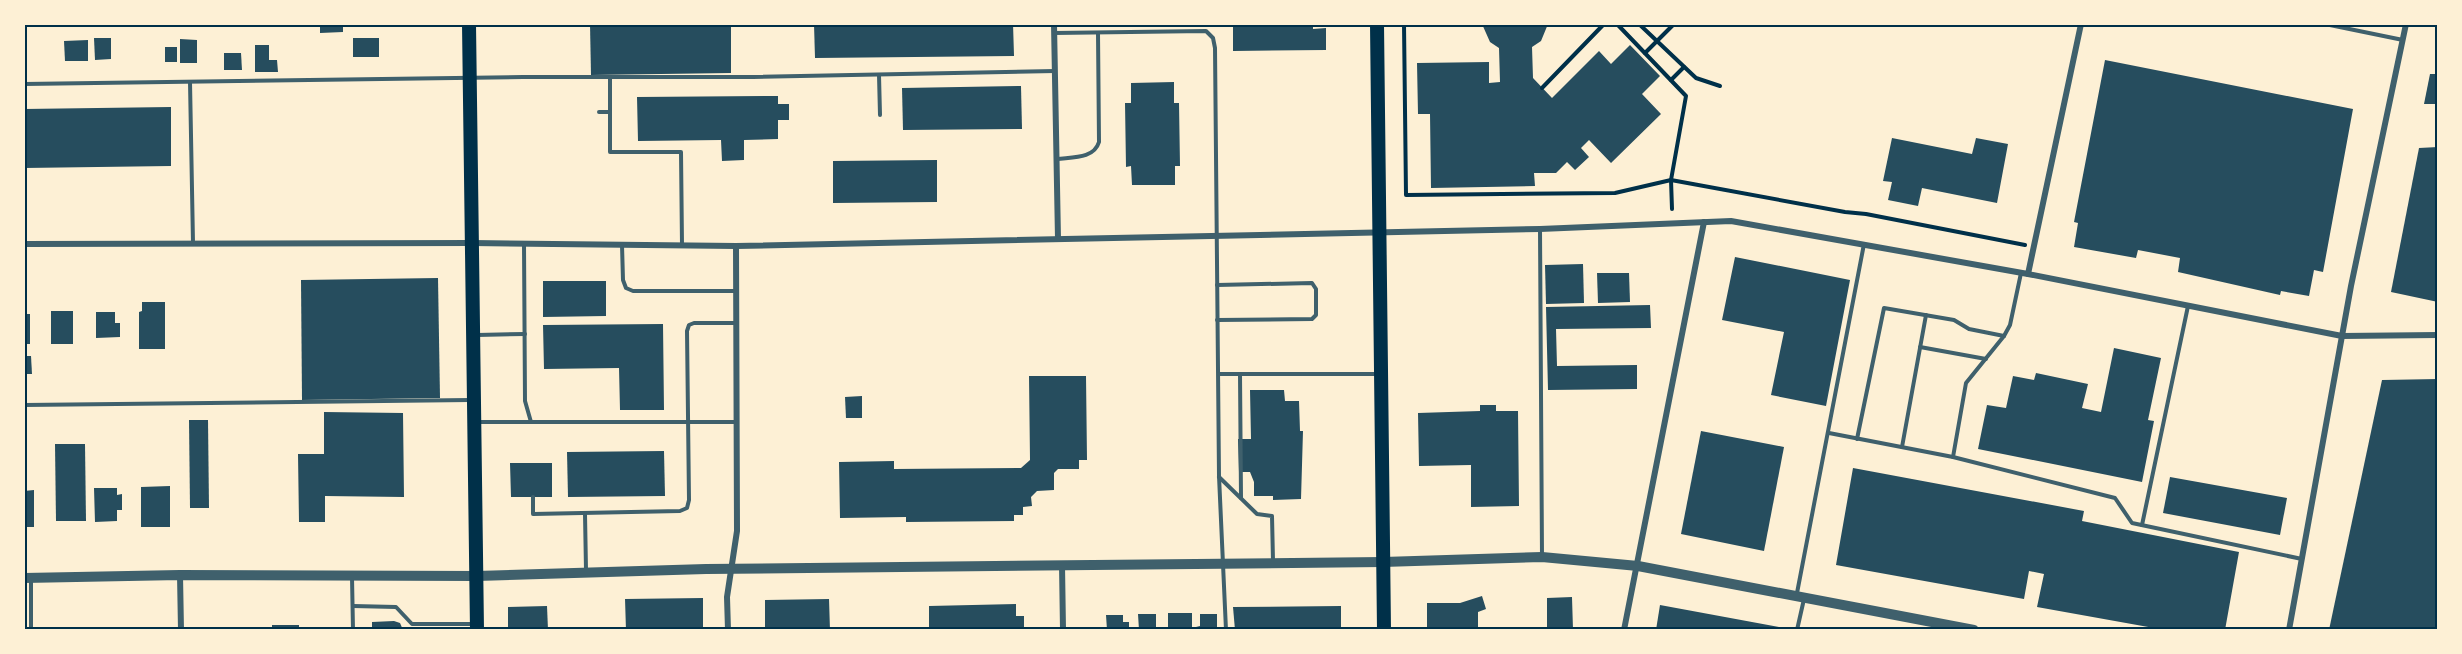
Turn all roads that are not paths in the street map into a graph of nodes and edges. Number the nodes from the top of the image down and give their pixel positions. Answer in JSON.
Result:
{"nodes":[{"id":1,"x":469,"y":24,"type":"edge"},
{"id":2,"x":1054,"y":24,"type":"edge"},
{"id":3,"x":1377,"y":24,"type":"edge"},
{"id":4,"x":2081,"y":24,"type":"edge"},
{"id":5,"x":2325,"y":24,"type":"edge"},
{"id":6,"x":2406,"y":24,"type":"edge"},
{"id":7,"x":1054,"y":33,"type":"junction"},
{"id":8,"x":1098,"y":33,"type":"junction"},
{"id":9,"x":2403,"y":40,"type":"junction"},
{"id":10,"x":1055,"y":71,"type":"junction"},
{"id":11,"x":879,"y":75,"type":"junction"},
{"id":12,"x":610,"y":77,"type":"junction"},
{"id":13,"x":470,"y":78,"type":"junction"},
{"id":14,"x":190,"y":82,"type":"junction"},
{"id":15,"x":24,"y":84,"type":"edge"},
{"id":16,"x":599,"y":112,"type":"dead end"},
{"id":17,"x":610,"y":112,"type":"junction"},
{"id":18,"x":880,"y":115,"type":"dead end"},
{"id":19,"x":1056,"y":160,"type":"junction"},
{"id":20,"x":1704,"y":222,"type":"junction"},
{"id":21,"x":1539,"y":229,"type":"junction"},
{"id":22,"x":1378,"y":232,"type":"junction"},
{"id":23,"x":1216,"y":236,"type":"junction"},
{"id":24,"x":1058,"y":239,"type":"junction"},
{"id":25,"x":472,"y":243,"type":"junction"},
{"id":26,"x":24,"y":244,"type":"edge"},
{"id":27,"x":193,"y":244,"type":"junction"},
{"id":28,"x":524,"y":244,"type":"junction"},
{"id":29,"x":1864,"y":244,"type":"junction"},
{"id":30,"x":622,"y":245,"type":"junction"},
{"id":31,"x":682,"y":246,"type":"junction"},
{"id":32,"x":736,"y":246,"type":"junction"},
{"id":33,"x":2020,"y":273,"type":"junction"},
{"id":34,"x":2028,"y":274,"type":"junction"},
{"id":35,"x":1217,"y":285,"type":"junction"},
{"id":36,"x":736,"y":291,"type":"junction"},
{"id":37,"x":2188,"y":305,"type":"junction"},
{"id":38,"x":1926,"y":315,"type":"junction"},
{"id":39,"x":1217,"y":320,"type":"junction"},
{"id":40,"x":736,"y":322,"type":"junction"},
{"id":41,"x":525,"y":334,"type":"junction"},
{"id":42,"x":473,"y":335,"type":"junction"},
{"id":43,"x":2438,"y":335,"type":"edge"},
{"id":44,"x":2004,"y":336,"type":"junction"},
{"id":45,"x":2342,"y":336,"type":"junction"},
{"id":46,"x":1920,"y":347,"type":"junction"},
{"id":47,"x":1986,"y":359,"type":"junction"},
{"id":48,"x":1219,"y":374,"type":"junction"},
{"id":49,"x":1240,"y":374,"type":"junction"},
{"id":50,"x":1380,"y":374,"type":"junction"},
{"id":51,"x":474,"y":400,"type":"junction"},
{"id":52,"x":24,"y":405,"type":"edge"},
{"id":53,"x":474,"y":422,"type":"junction"},
{"id":54,"x":531,"y":422,"type":"junction"},
{"id":55,"x":688,"y":422,"type":"junction"},
{"id":56,"x":737,"y":422,"type":"junction"},
{"id":57,"x":1829,"y":434,"type":"junction"},
{"id":58,"x":1857,"y":439,"type":"junction"},
{"id":59,"x":1902,"y":447,"type":"junction"},
{"id":60,"x":1953,"y":457,"type":"junction"},
{"id":61,"x":1219,"y":476,"type":"junction"},
{"id":62,"x":533,"y":497,"type":"dead end"},
{"id":63,"x":1241,"y":498,"type":"junction"},
{"id":64,"x":585,"y":514,"type":"junction"},
{"id":65,"x":2142,"y":525,"type":"junction"},
{"id":66,"x":1542,"y":557,"type":"junction"},
{"id":67,"x":2302,"y":559,"type":"junction"},
{"id":68,"x":1273,"y":561,"type":"junction"},
{"id":69,"x":1383,"y":562,"type":"junction"},
{"id":70,"x":1062,"y":563,"type":"junction"},
{"id":71,"x":1224,"y":563,"type":"junction"},
{"id":72,"x":1638,"y":566,"type":"junction"},
{"id":73,"x":732,"y":568,"type":"junction"},
{"id":74,"x":586,"y":574,"type":"junction"},
{"id":75,"x":180,"y":575,"type":"junction"},
{"id":76,"x":352,"y":576,"type":"junction"},
{"id":77,"x":477,"y":576,"type":"junction"},
{"id":78,"x":27,"y":578,"type":"edge"},
{"id":79,"x":1800,"y":598,"type":"junction"},
{"id":80,"x":352,"y":606,"type":"junction"},
{"id":81,"x":477,"y":627,"type":"edge"},
{"id":82,"x":1961,"y":629,"type":"edge"},
{"id":83,"x":31,"y":630,"type":"edge"},
{"id":84,"x":181,"y":630,"type":"edge"},
{"id":85,"x":353,"y":630,"type":"edge"},
{"id":86,"x":728,"y":630,"type":"edge"},
{"id":87,"x":1063,"y":630,"type":"edge"},
{"id":88,"x":1226,"y":630,"type":"edge"},
{"id":89,"x":1384,"y":630,"type":"edge"},
{"id":90,"x":1624,"y":630,"type":"edge"},
{"id":91,"x":1797,"y":630,"type":"edge"},
{"id":92,"x":1974,"y":630,"type":"edge"},
{"id":93,"x":2289,"y":630,"type":"edge"}],
"edges":[{"from":1,"to":13,"type":"main road"},
{"from":2,"to":7,"type":"street"},
{"from":3,"to":22,"type":"main road"},
{"from":4,"to":34,"type":"street"},
{"from":5,"to":9,"type":"lane"},
{"from":6,"to":9,"type":"street"},
{"from":7,"to":8,"type":"lane"},
{"from":7,"to":10,"type":"street"},
{"from":8,"to":19,"type":"lane"},
{"from":8,"to":23,"type":"lane"},
{"from":9,"to":45,"type":"street"},
{"from":10,"to":11,"type":"lane"},
{"from":10,"to":19,"type":"street"},
{"from":11,"to":12,"type":"lane"},
{"from":11,"to":18,"type":"lane"},
{"from":12,"to":13,"type":"lane"},
{"from":12,"to":17,"type":"lane"},
{"from":13,"to":14,"type":"lane"},
{"from":13,"to":25,"type":"main road"},
{"from":14,"to":15,"type":"lane"},
{"from":14,"to":27,"type":"lane"},
{"from":16,"to":17,"type":"lane"},
{"from":17,"to":31,"type":"lane"},
{"from":19,"to":24,"type":"street"},
{"from":20,"to":21,"type":"street"},
{"from":20,"to":29,"type":"street"},
{"from":20,"to":72,"type":"street"},
{"from":21,"to":22,"type":"street"},
{"from":21,"to":66,"type":"lane"},
{"from":22,"to":23,"type":"street"},
{"from":22,"to":50,"type":"main road"},
{"from":23,"to":24,"type":"street"},
{"from":23,"to":35,"type":"lane"},
{"from":24,"to":32,"type":"street"},
{"from":25,"to":27,"type":"street"},
{"from":25,"to":28,"type":"street"},
{"from":25,"to":42,"type":"main road"},
{"from":26,"to":27,"type":"street"},
{"from":28,"to":30,"type":"street"},
{"from":28,"to":41,"type":"lane"},
{"from":29,"to":33,"type":"street"},
{"from":29,"to":57,"type":"lane"},
{"from":30,"to":31,"type":"street"},
{"from":30,"to":36,"type":"lane"},
{"from":31,"to":32,"type":"street"},
{"from":32,"to":36,"type":"street"},
{"from":33,"to":34,"type":"street"},
{"from":33,"to":44,"type":"lane"},
{"from":34,"to":37,"type":"street"},
{"from":35,"to":39,"type":"lane"},
{"from":35,"to":39,"type":"lane"},
{"from":36,"to":40,"type":"street"},
{"from":37,"to":45,"type":"street"},
{"from":37,"to":65,"type":"lane"},
{"from":38,"to":44,"type":"lane"},
{"from":38,"to":46,"type":"lane"},
{"from":38,"to":58,"type":"lane"},
{"from":39,"to":48,"type":"lane"},
{"from":40,"to":55,"type":"lane"},
{"from":40,"to":56,"type":"street"},
{"from":41,"to":42,"type":"lane"},
{"from":41,"to":54,"type":"lane"},
{"from":42,"to":51,"type":"main road"},
{"from":43,"to":45,"type":"street"},
{"from":44,"to":47,"type":"lane"},
{"from":45,"to":67,"type":"street"},
{"from":46,"to":47,"type":"lane"},
{"from":46,"to":59,"type":"lane"},
{"from":47,"to":60,"type":"lane"},
{"from":48,"to":49,"type":"lane"},
{"from":48,"to":61,"type":"lane"},
{"from":49,"to":50,"type":"lane"},
{"from":49,"to":63,"type":"lane"},
{"from":50,"to":69,"type":"main road"},
{"from":51,"to":52,"type":"lane"},
{"from":51,"to":53,"type":"main road"},
{"from":53,"to":54,"type":"lane"},
{"from":53,"to":77,"type":"main road"},
{"from":54,"to":55,"type":"lane"},
{"from":55,"to":56,"type":"lane"},
{"from":55,"to":64,"type":"lane"},
{"from":56,"to":73,"type":"street"},
{"from":57,"to":58,"type":"lane"},
{"from":57,"to":79,"type":"lane"},
{"from":58,"to":59,"type":"lane"},
{"from":59,"to":60,"type":"lane"},
{"from":60,"to":65,"type":"lane"},
{"from":61,"to":63,"type":"lane"},
{"from":61,"to":71,"type":"lane"},
{"from":62,"to":64,"type":"lane"},
{"from":63,"to":68,"type":"lane"},
{"from":64,"to":74,"type":"lane"},
{"from":65,"to":67,"type":"lane"},
{"from":66,"to":69,"type":"street"},
{"from":66,"to":72,"type":"street"},
{"from":67,"to":93,"type":"street"},
{"from":68,"to":69,"type":"street"},
{"from":68,"to":71,"type":"street"},
{"from":69,"to":89,"type":"main road"},
{"from":70,"to":71,"type":"street"},
{"from":70,"to":73,"type":"street"},
{"from":70,"to":87,"type":"street"},
{"from":71,"to":88,"type":"lane"},
{"from":72,"to":79,"type":"street"},
{"from":72,"to":90,"type":"street"},
{"from":73,"to":74,"type":"street"},
{"from":73,"to":86,"type":"street"},
{"from":74,"to":77,"type":"street"},
{"from":75,"to":76,"type":"street"},
{"from":75,"to":78,"type":"street"},
{"from":75,"to":84,"type":"street"},
{"from":76,"to":77,"type":"street"},
{"from":76,"to":80,"type":"lane"},
{"from":77,"to":81,"type":"main road"},
{"from":78,"to":83,"type":"lane"},
{"from":79,"to":82,"type":"street"},
{"from":79,"to":91,"type":"lane"},
{"from":80,"to":81,"type":"lane"},
{"from":80,"to":85,"type":"lane"},
{"from":82,"to":92,"type":"street"}]}
